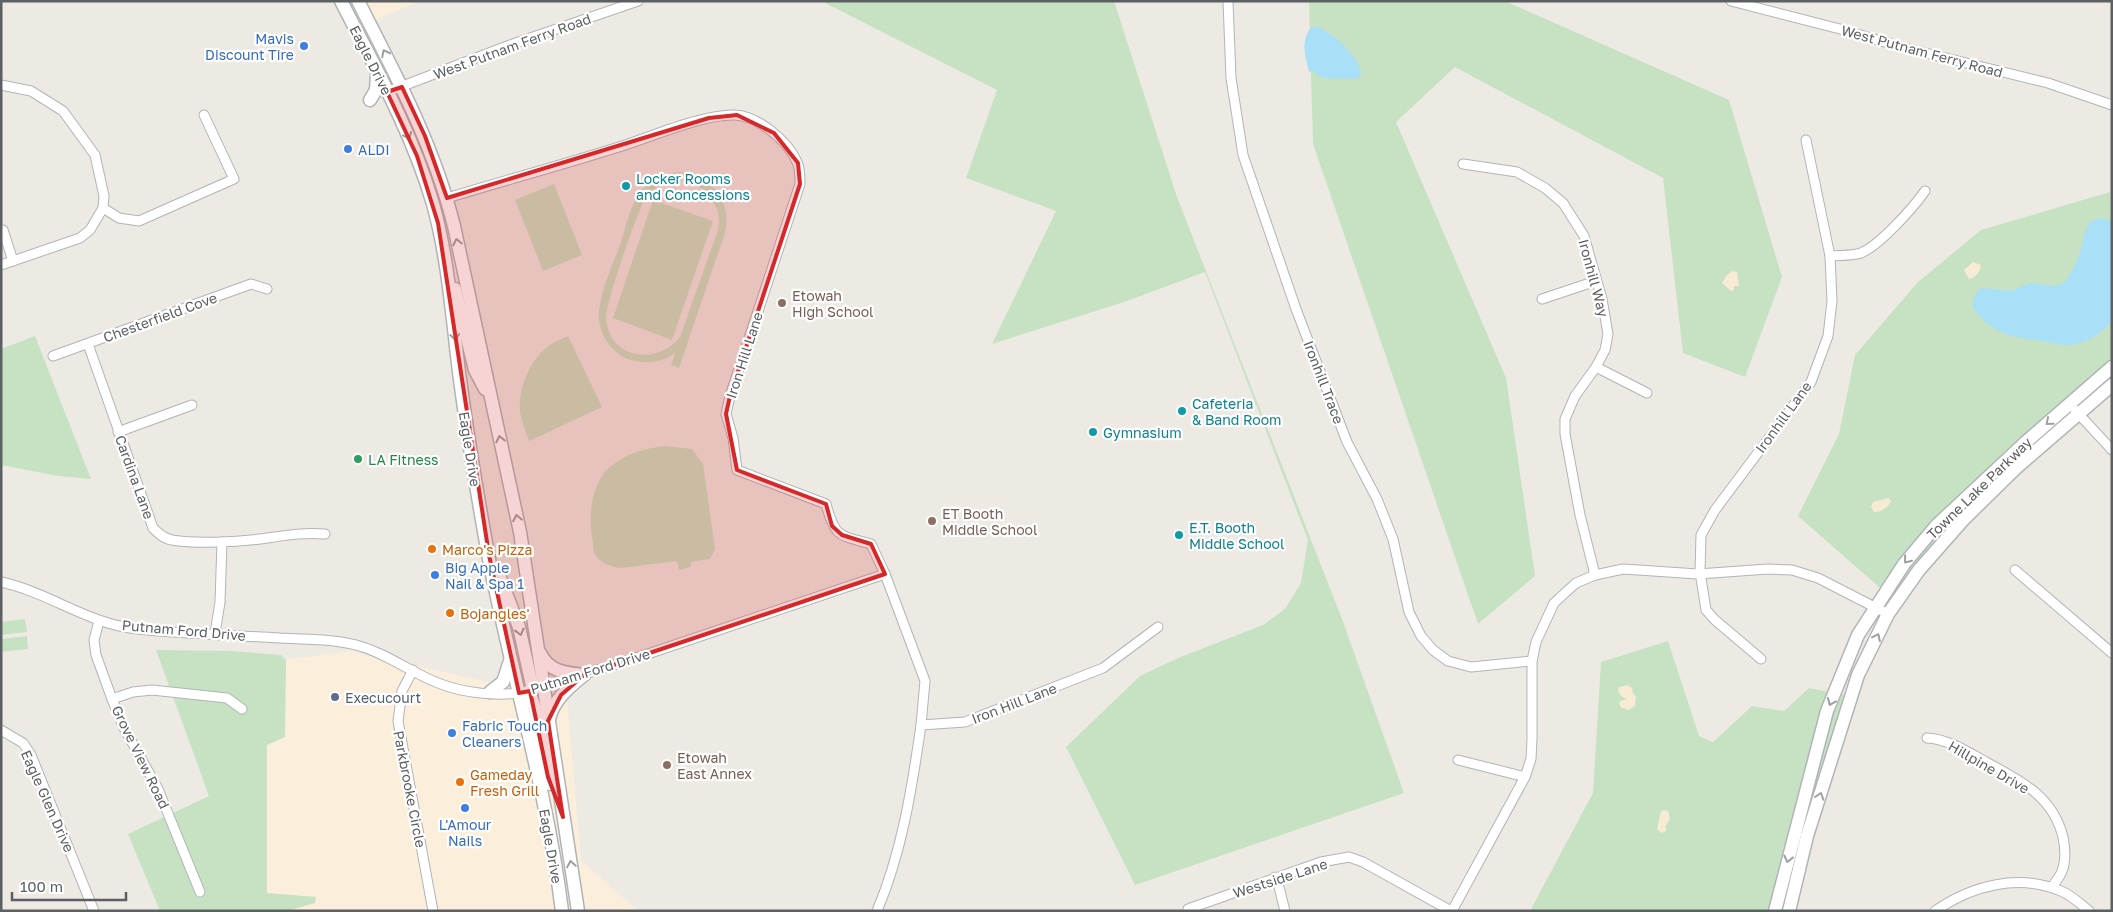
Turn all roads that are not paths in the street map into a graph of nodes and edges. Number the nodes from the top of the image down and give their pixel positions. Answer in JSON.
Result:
{"nodes":[{"id":1,"x":341,"y":1,"type":"edge"},
{"id":2,"x":358,"y":1,"type":"edge"},
{"id":3,"x":638,"y":1,"type":"edge"},
{"id":4,"x":1228,"y":1,"type":"edge"},
{"id":5,"x":1731,"y":1,"type":"edge"},
{"id":6,"x":377,"y":72,"type":"junction"},
{"id":7,"x":1,"y":85,"type":"edge"},
{"id":8,"x":402,"y":87,"type":"junction"},
{"id":9,"x":387,"y":92,"type":"junction"},
{"id":10,"x":370,"y":100,"type":"dead end"},
{"id":11,"x":2112,"y":105,"type":"edge"},
{"id":12,"x":204,"y":115,"type":"dead end"},
{"id":13,"x":1806,"y":140,"type":"dead end"},
{"id":14,"x":1463,"y":164,"type":"dead end"},
{"id":15,"x":1925,"y":191,"type":"dead end"},
{"id":16,"x":446,"y":198,"type":"junction"},
{"id":17,"x":103,"y":208,"type":"junction"},
{"id":18,"x":3,"y":230,"type":"dead end"},
{"id":19,"x":1830,"y":256,"type":"junction"},
{"id":20,"x":13,"y":261,"type":"junction"},
{"id":21,"x":1,"y":265,"type":"edge"},
{"id":22,"x":1596,"y":280,"type":"junction"},
{"id":23,"x":268,"y":288,"type":"dead end"},
{"id":24,"x":455,"y":288,"type":"dead end"},
{"id":25,"x":1542,"y":299,"type":"dead end"},
{"id":26,"x":88,"y":344,"type":"junction"},
{"id":27,"x":53,"y":356,"type":"dead end"},
{"id":28,"x":1596,"y":367,"type":"junction"},
{"id":29,"x":2112,"y":367,"type":"edge"},
{"id":30,"x":2112,"y":385,"type":"edge"},
{"id":31,"x":1647,"y":393,"type":"dead end"},
{"id":32,"x":491,"y":397,"type":"junction"},
{"id":33,"x":192,"y":405,"type":"dead end"},
{"id":34,"x":2074,"y":409,"type":"junction"},
{"id":35,"x":118,"y":432,"type":"junction"},
{"id":36,"x":2112,"y":450,"type":"edge"},
{"id":37,"x":325,"y":534,"type":"dead end"},
{"id":38,"x":222,"y":542,"type":"junction"},
{"id":39,"x":488,"y":555,"type":"junction"},
{"id":40,"x":2015,"y":570,"type":"dead end"},
{"id":41,"x":1700,"y":572,"type":"junction"},
{"id":42,"x":885,"y":574,"type":"junction"},
{"id":43,"x":1595,"y":575,"type":"junction"},
{"id":44,"x":1,"y":582,"type":"edge"},
{"id":45,"x":1876,"y":607,"type":"junction"},
{"id":46,"x":1888,"y":614,"type":"junction"},
{"id":47,"x":99,"y":621,"type":"junction"},
{"id":48,"x":1158,"y":628,"type":"dead end"},
{"id":49,"x":215,"y":634,"type":"junction"},
{"id":50,"x":539,"y":652,"type":"junction"},
{"id":51,"x":2112,"y":653,"type":"edge"},
{"id":52,"x":510,"y":656,"type":"junction"},
{"id":53,"x":1761,"y":659,"type":"dead end"},
{"id":54,"x":1532,"y":661,"type":"junction"},
{"id":55,"x":413,"y":670,"type":"junction"},
{"id":56,"x":584,"y":675,"type":"junction"},
{"id":57,"x":531,"y":690,"type":"junction"},
{"id":58,"x":490,"y":692,"type":"junction"},
{"id":59,"x":112,"y":699,"type":"junction"},
{"id":60,"x":242,"y":709,"type":"dead end"},
{"id":61,"x":548,"y":721,"type":"junction"},
{"id":62,"x":920,"y":725,"type":"junction"},
{"id":63,"x":1,"y":730,"type":"edge"},
{"id":64,"x":1927,"y":738,"type":"dead end"},
{"id":65,"x":1458,"y":760,"type":"dead end"},
{"id":66,"x":1525,"y":777,"type":"junction"},
{"id":67,"x":563,"y":817,"type":"junction"},
{"id":68,"x":1275,"y":877,"type":"junction"},
{"id":69,"x":2052,"y":887,"type":"junction"},
{"id":70,"x":200,"y":892,"type":"dead end"},
{"id":71,"x":1188,"y":909,"type":"dead end"},
{"id":72,"x":94,"y":911,"type":"edge"},
{"id":73,"x":434,"y":911,"type":"edge"},
{"id":74,"x":562,"y":911,"type":"edge"},
{"id":75,"x":578,"y":911,"type":"edge"},
{"id":76,"x":877,"y":911,"type":"edge"},
{"id":77,"x":1285,"y":911,"type":"edge"},
{"id":78,"x":1451,"y":911,"type":"edge"},
{"id":79,"x":1775,"y":911,"type":"edge"},
{"id":80,"x":1789,"y":911,"type":"edge"},
{"id":81,"x":1935,"y":911,"type":"edge"},
{"id":82,"x":2089,"y":911,"type":"edge"}],
"edges":[{"from":1,"to":6,"type":"street","name":"Eagle Drive"},
{"from":8,"to":2,"type":"street","name":"Eagle Drive","one_way":true},
{"from":3,"to":8,"type":"street","name":"West Putnam Ferry Road"},
{"from":4,"to":54,"type":"street","name":"Ironhill Trace"},
{"from":5,"to":11,"type":"street","name":"West Putnam Ferry Road"},
{"from":6,"to":9,"type":"street","name":"Eagle Drive"},
{"from":6,"to":10,"type":"street"},
{"from":7,"to":17,"type":"street"},
{"from":8,"to":9,"type":"street","name":"West Putnam Ferry Road"},
{"from":8,"to":16,"type":"street","name":"Eagle Drive"},
{"from":9,"to":39,"type":"street","name":"Eagle Drive","one_way":true},
{"from":12,"to":17,"type":"street"},
{"from":13,"to":19,"type":"street","name":"Ironhill Lane"},
{"from":14,"to":22,"type":"street","name":"Ironhill Way"},
{"from":15,"to":19,"type":"street"},
{"from":32,"to":16,"type":"street","name":"Eagle Drive","one_way":true},
{"from":16,"to":42,"type":"street","name":"Iron Hill Lane"},
{"from":17,"to":20,"type":"street"},
{"from":18,"to":20,"type":"street"},
{"from":19,"to":41,"type":"street","name":"Ironhill Lane"},
{"from":20,"to":21,"type":"street"},
{"from":22,"to":25,"type":"street"},
{"from":22,"to":28,"type":"street","name":"Ironhill Way"},
{"from":23,"to":26,"type":"street","name":"Chesterfield Cove"},
{"from":24,"to":32,"type":"street"},
{"from":26,"to":27,"type":"street","name":"Chesterfield Cove"},
{"from":26,"to":35,"type":"street","name":"Cardina Lane"},
{"from":28,"to":31,"type":"street"},
{"from":28,"to":43,"type":"street","name":"Ironhill Way"},
{"from":29,"to":34,"type":"street","name":"Towne Lake Parkway"},
{"from":30,"to":34,"type":"street","name":"Towne Lake Parkway"},
{"from":50,"to":32,"type":"street","name":"Eagle Drive","one_way":true},
{"from":33,"to":35,"type":"street"},
{"from":34,"to":36,"type":"street"},
{"from":34,"to":45,"type":"street","name":"Towne Lake Parkway","one_way":true},
{"from":34,"to":46,"type":"street","name":"Towne Lake Parkway"},
{"from":35,"to":38,"type":"street","name":"Cardina Lane"},
{"from":37,"to":38,"type":"street","name":"Cardina Lane"},
{"from":38,"to":49,"type":"street"},
{"from":39,"to":52,"type":"street","name":"Eagle Drive"},
{"from":39,"to":57,"type":"street","one_way":true},
{"from":40,"to":51,"type":"street"},
{"from":41,"to":43,"type":"street"},
{"from":41,"to":45,"type":"street"},
{"from":41,"to":53,"type":"street","name":"Ironhill Lane"},
{"from":42,"to":56,"type":"street","name":"Putnam Ford Drive"},
{"from":42,"to":62,"type":"street","name":"Iron Hill Lane"},
{"from":43,"to":54,"type":"street"},
{"from":44,"to":47,"type":"street","name":"Putnam Ford Drive"},
{"from":45,"to":46,"type":"street"},
{"from":45,"to":79,"type":"street","name":"Towne Lake Parkway","one_way":true},
{"from":80,"to":46,"type":"street","name":"Towne Lake Parkway","one_way":true},
{"from":47,"to":49,"type":"street","name":"Putnam Ford Drive"},
{"from":47,"to":59,"type":"street","name":"Grove View Road"},
{"from":48,"to":62,"type":"street","name":"Iron Hill Lane"},
{"from":49,"to":55,"type":"street","name":"Putnam Ford Drive"},
{"from":50,"to":56,"type":"street"},
{"from":50,"to":57,"type":"street","name":"Eagle Drive"},
{"from":52,"to":57,"type":"street","name":"Eagle Drive"},
{"from":52,"to":58,"type":"street"},
{"from":54,"to":66,"type":"street"},
{"from":55,"to":58,"type":"street","name":"Putnam Ford Drive"},
{"from":55,"to":73,"type":"street","name":"Parkbrooke Circle"},
{"from":56,"to":57,"type":"street","name":"Putnam Ford Drive"},
{"from":56,"to":61,"type":"street"},
{"from":57,"to":58,"type":"street","name":"Putnam Ford Drive"},
{"from":57,"to":61,"type":"street","name":"Eagle Drive"},
{"from":57,"to":67,"type":"street"},
{"from":57,"to":74,"type":"street","name":"Eagle Drive"},
{"from":59,"to":60,"type":"street"},
{"from":59,"to":70,"type":"street","name":"Grove View Road"},
{"from":61,"to":67,"type":"street","name":"Eagle Drive"},
{"from":62,"to":76,"type":"street"},
{"from":63,"to":72,"type":"street","name":"Eagle Glen Drive"},
{"from":64,"to":69,"type":"street","name":"Hillpine Drive"},
{"from":65,"to":66,"type":"street"},
{"from":66,"to":78,"type":"street"},
{"from":75,"to":67,"type":"street","name":"Eagle Drive","one_way":true},
{"from":68,"to":71,"type":"street","name":"Westside Lane"},
{"from":68,"to":77,"type":"street"},
{"from":68,"to":78,"type":"street","name":"Westside Lane"},
{"from":69,"to":81,"type":"street"},
{"from":69,"to":82,"type":"street"}]}
